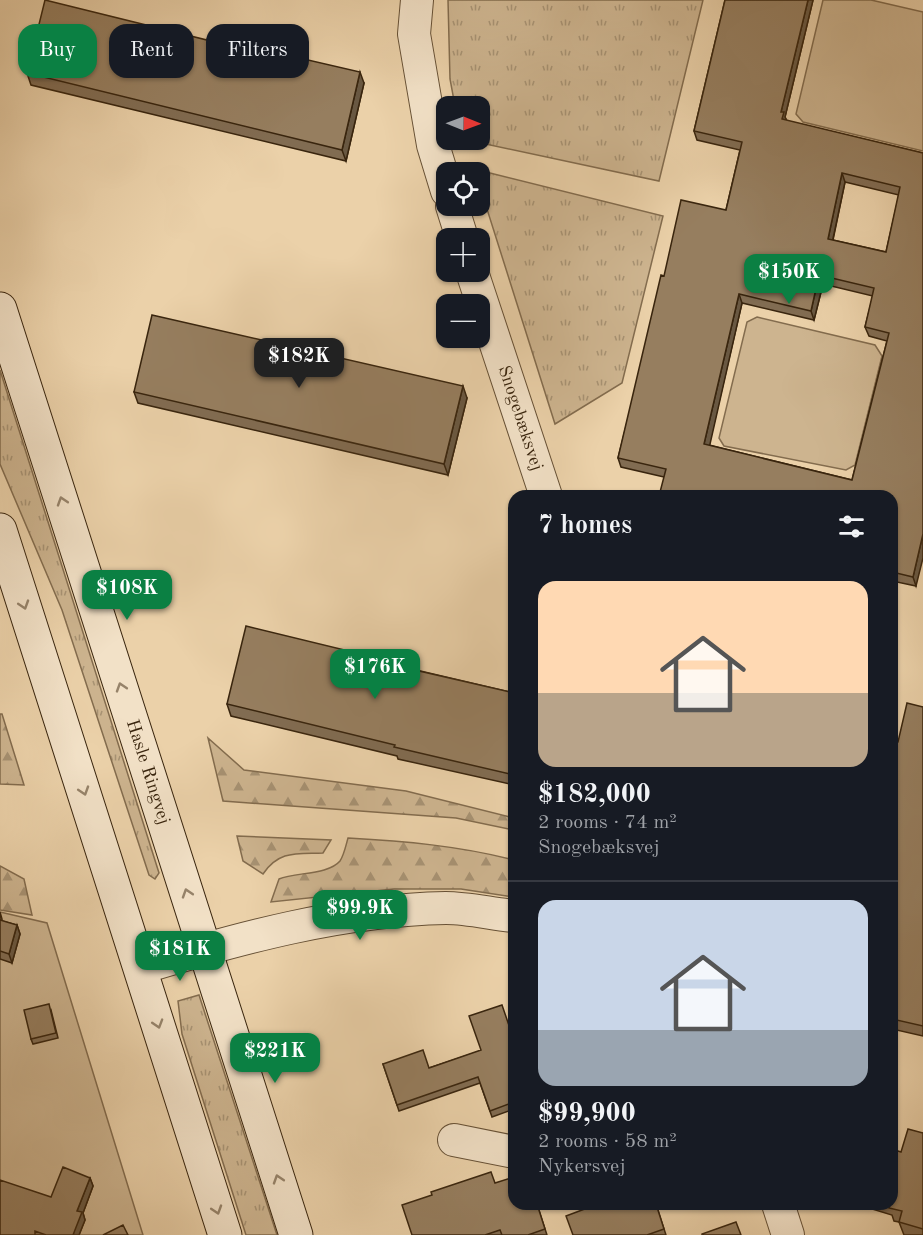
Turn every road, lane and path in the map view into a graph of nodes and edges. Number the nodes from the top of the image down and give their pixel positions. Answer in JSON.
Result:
{"nodes":[{"id":1,"x":417,"y":0,"type":"edge"},
{"id":2,"x":438,"y":162,"type":"edge"},
{"id":3,"x":475,"y":282,"type":"edge"},
{"id":4,"x":0,"y":309,"type":"edge"},
{"id":5,"x":544,"y":490,"type":"edge"},
{"id":6,"x":0,"y":530,"type":"edge"},
{"id":7,"x":508,"y":915,"type":"edge"},
{"id":8,"x":205,"y":949,"type":"junction"},
{"id":9,"x":141,"y":968,"type":"junction"},
{"id":10,"x":454,"y":1140,"type":"dead end"},
{"id":11,"x":508,"y":1151,"type":"edge"},
{"id":12,"x":225,"y":1235,"type":"edge"},
{"id":13,"x":296,"y":1235,"type":"edge"}],
"edges":[{"from":1,"to":2,"type":"street"},
{"from":3,"to":5,"type":"street","name":"Snogebæksvej"},
{"from":8,"to":4,"type":"main road","name":"Hasle Ringvej","one_way":true},
{"from":6,"to":9,"type":"main road","one_way":true},
{"from":7,"to":8,"type":"street"},
{"from":8,"to":9,"type":"street"},
{"from":13,"to":8,"type":"main road","name":"Hasle Ringvej","one_way":true},
{"from":9,"to":12,"type":"main road","one_way":true},
{"from":10,"to":11,"type":"street"}]}
